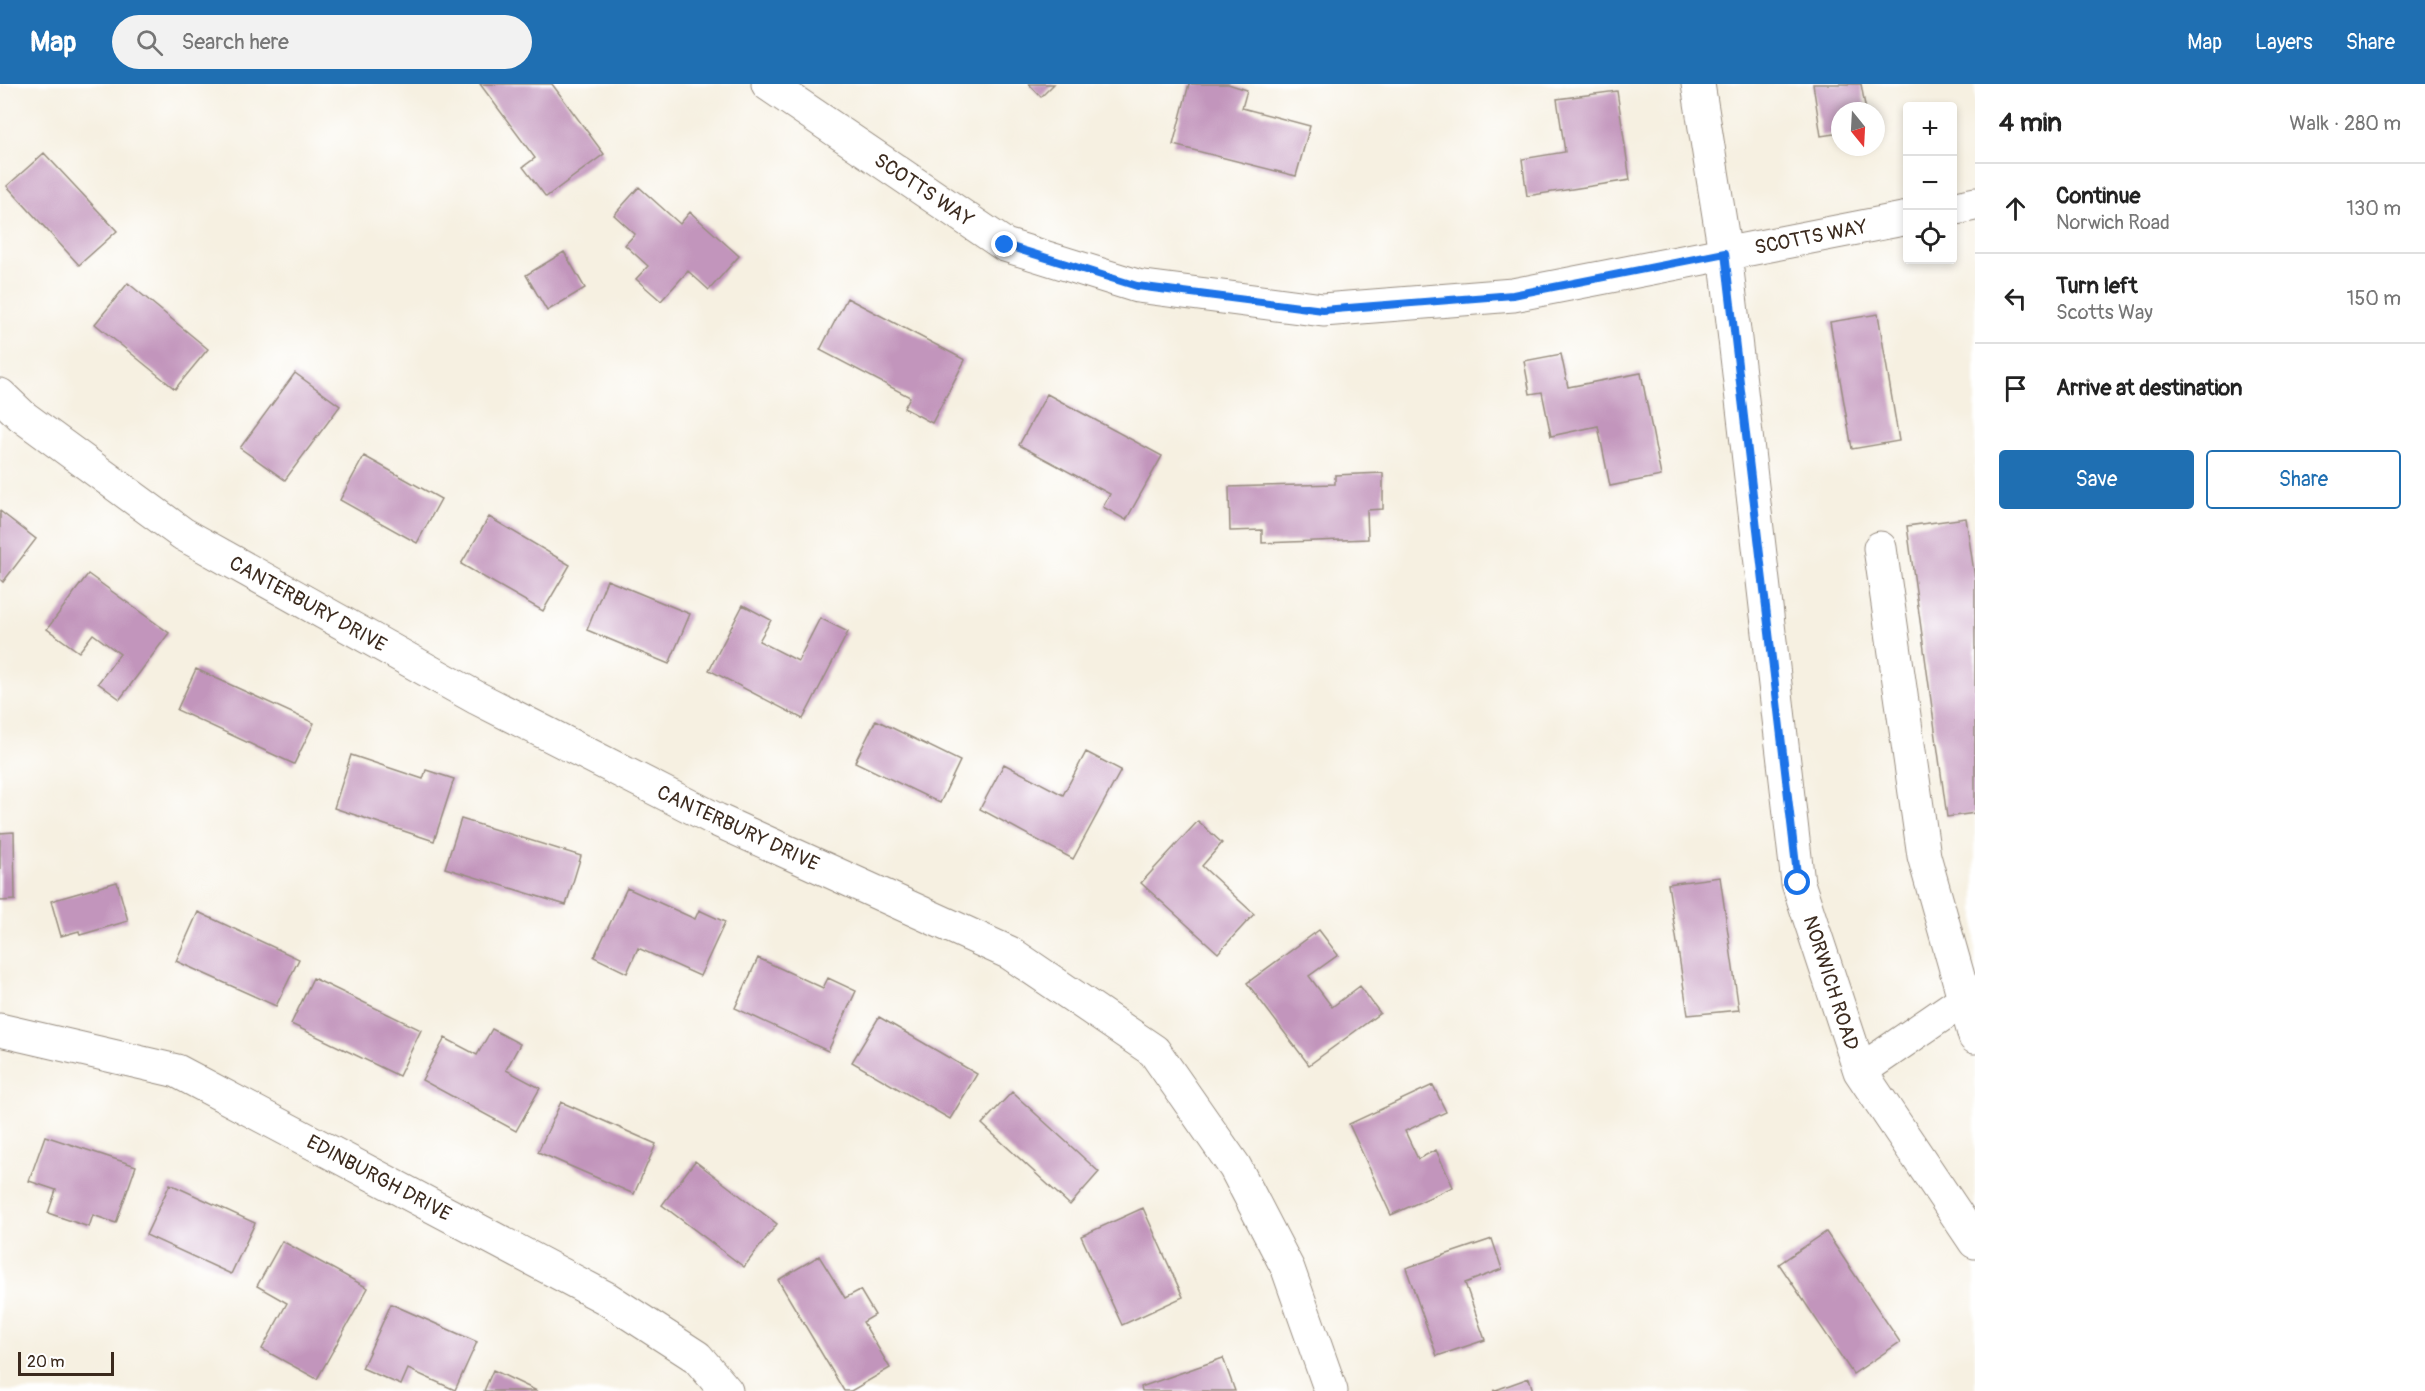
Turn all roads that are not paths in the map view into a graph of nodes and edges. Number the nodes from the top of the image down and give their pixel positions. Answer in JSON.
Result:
{"nodes":[{"id":1,"x":768,"y":84,"type":"edge"},
{"id":2,"x":1698,"y":84,"type":"edge"},
{"id":3,"x":1975,"y":204,"type":"edge"},
{"id":4,"x":1957,"y":208,"type":"edge"},
{"id":5,"x":1903,"y":219,"type":"edge"},
{"id":6,"x":1725,"y":253,"type":"junction"},
{"id":7,"x":0,"y":394,"type":"edge"},
{"id":8,"x":1880,"y":548,"type":"dead end"},
{"id":9,"x":1970,"y":995,"type":"edge"},
{"id":10,"x":0,"y":1030,"type":"edge"},
{"id":11,"x":1975,"y":1037,"type":"edge"},
{"id":12,"x":1860,"y":1071,"type":"junction"},
{"id":13,"x":1975,"y":1242,"type":"edge"},
{"id":14,"x":726,"y":1391,"type":"edge"},
{"id":15,"x":1331,"y":1391,"type":"edge"}],
"edges":[{"from":1,"to":6,"type":"street","name":"SCOTTS WAY"},
{"from":2,"to":6,"type":"street","name":"NORWICH ROAD"},
{"from":3,"to":4,"type":"street"},
{"from":5,"to":6,"type":"street","name":"SCOTTS WAY"},
{"from":6,"to":12,"type":"street","name":"NORWICH ROAD"},
{"from":7,"to":15,"type":"street","name":"CANTERBURY DRIVE"},
{"from":8,"to":9,"type":"street"},
{"from":9,"to":11,"type":"street"},
{"from":9,"to":12,"type":"street"},
{"from":10,"to":14,"type":"street","name":"EDINBURGH DRIVE"},
{"from":12,"to":13,"type":"street","name":"NORWICH ROAD"}]}
